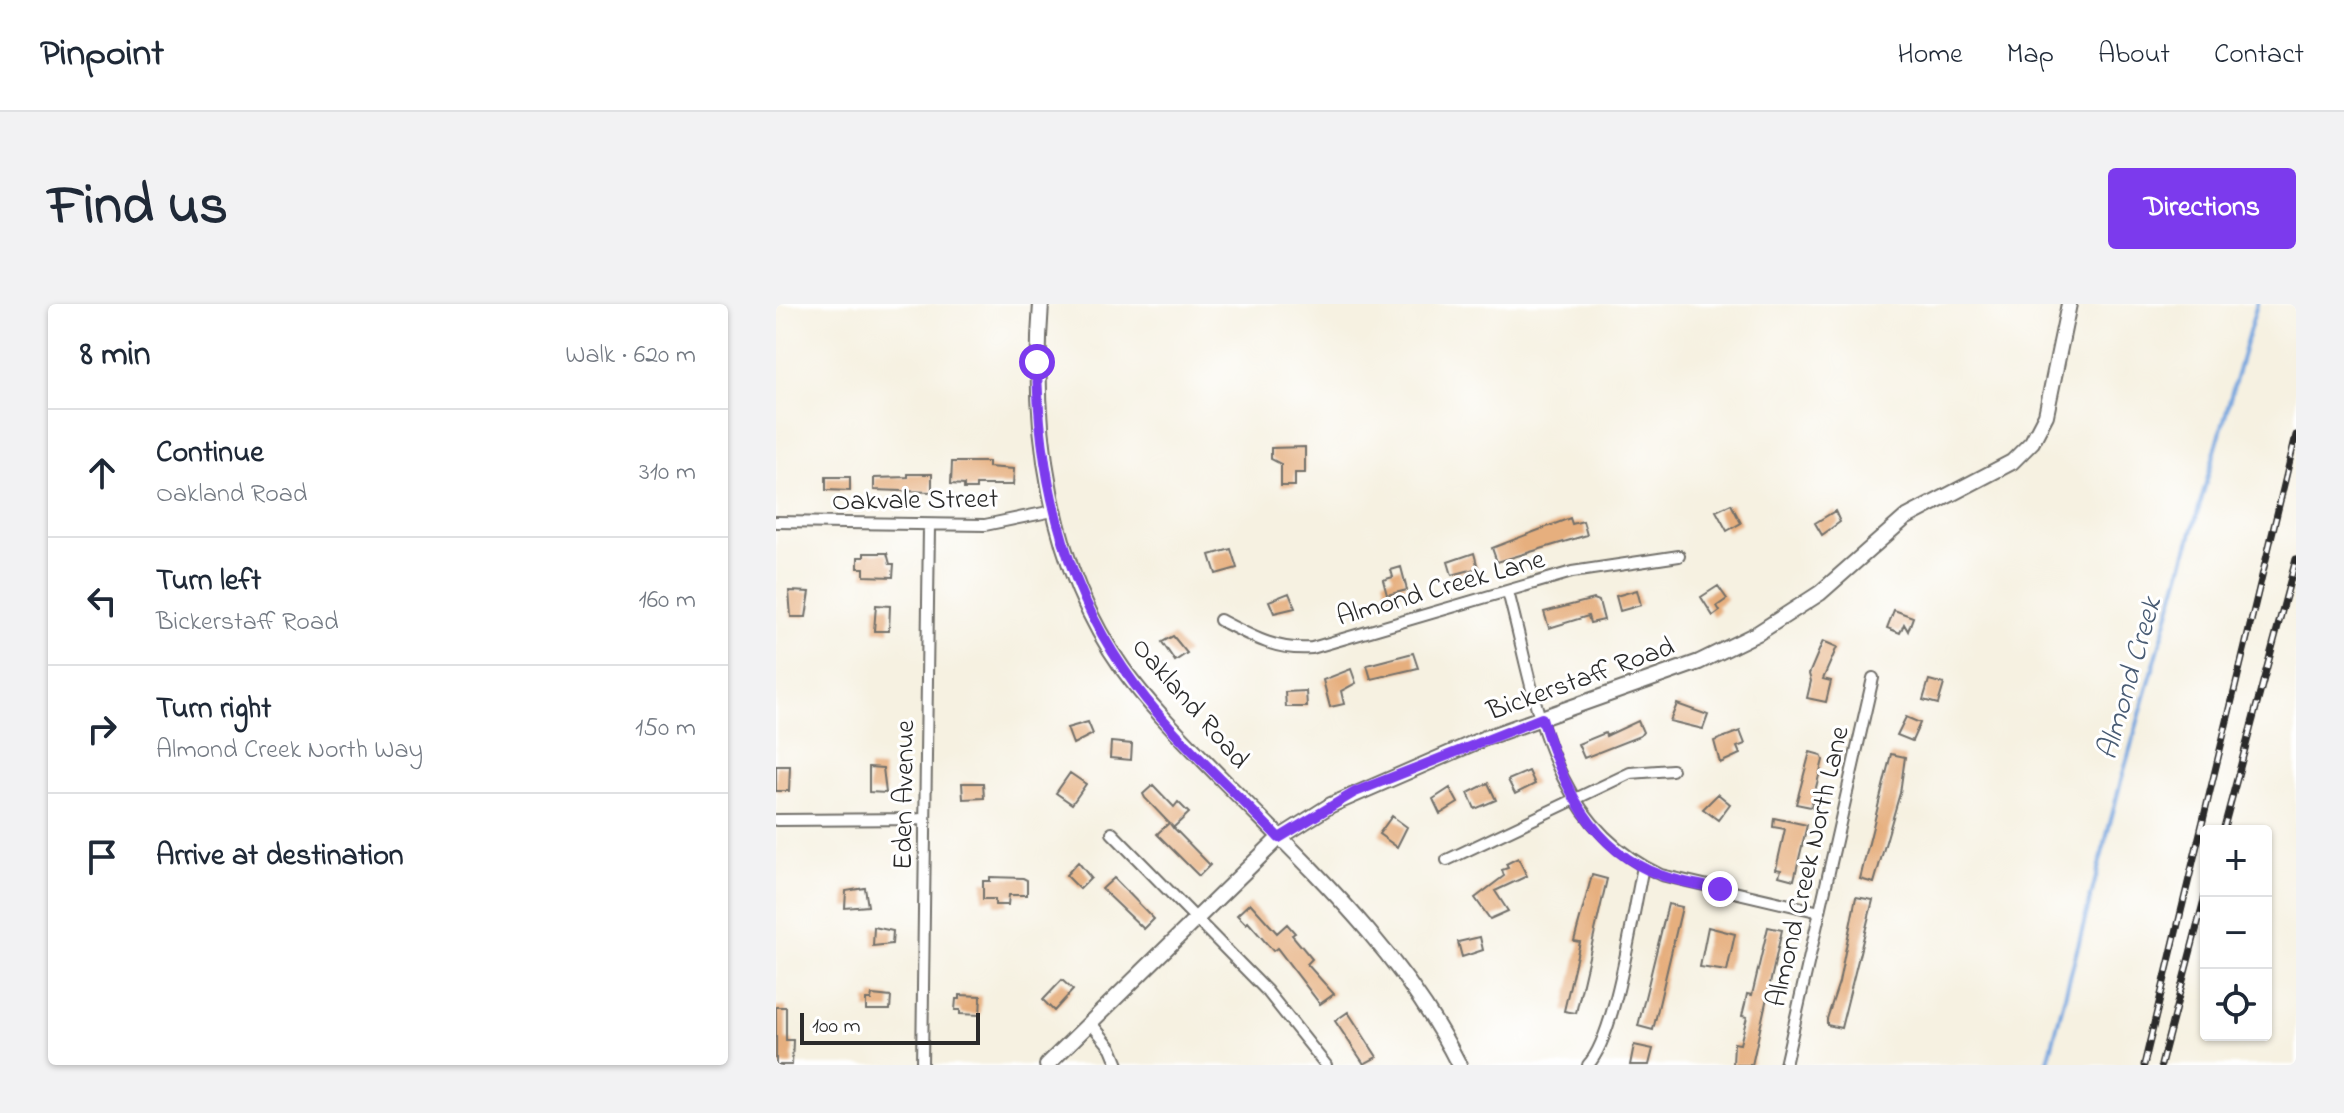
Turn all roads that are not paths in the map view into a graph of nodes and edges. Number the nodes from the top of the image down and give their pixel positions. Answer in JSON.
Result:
{"nodes":[{"id":1,"x":1041,"y":304,"type":"edge"},
{"id":2,"x":2069,"y":304,"type":"edge"},
{"id":3,"x":1053,"y":511,"type":"junction"},
{"id":4,"x":776,"y":522,"type":"edge"},
{"id":5,"x":929,"y":526,"type":"junction"},
{"id":6,"x":1679,"y":556,"type":"dead end"},
{"id":7,"x":1508,"y":592,"type":"junction"},
{"id":8,"x":1220,"y":620,"type":"dead end"},
{"id":9,"x":1873,"y":678,"type":"dead end"},
{"id":10,"x":1542,"y":718,"type":"junction"},
{"id":11,"x":1672,"y":770,"type":"dead end"},
{"id":12,"x":1574,"y":799,"type":"junction"},
{"id":13,"x":925,"y":819,"type":"junction"},
{"id":14,"x":776,"y":820,"type":"edge"},
{"id":15,"x":1112,"y":833,"type":"dead end"},
{"id":16,"x":1279,"y":838,"type":"junction"},
{"id":17,"x":1447,"y":860,"type":"dead end"},
{"id":18,"x":1643,"y":867,"type":"junction"},
{"id":19,"x":1820,"y":912,"type":"junction"},
{"id":20,"x":1196,"y":918,"type":"junction"},
{"id":21,"x":1090,"y":1022,"type":"junction"},
{"id":22,"x":922,"y":1065,"type":"edge"},
{"id":23,"x":1047,"y":1065,"type":"edge"},
{"id":24,"x":1118,"y":1065,"type":"edge"},
{"id":25,"x":1326,"y":1065,"type":"edge"},
{"id":26,"x":1459,"y":1065,"type":"edge"},
{"id":27,"x":1588,"y":1065,"type":"edge"},
{"id":28,"x":1785,"y":1065,"type":"edge"}],
"edges":[{"from":1,"to":3,"type":"street","name":"Oakland Road"},
{"from":2,"to":10,"type":"street","name":"Bickerstaff Road"},
{"from":3,"to":5,"type":"street","name":"Oakvale Street"},
{"from":3,"to":16,"type":"street","name":"Oakland Road"},
{"from":4,"to":5,"type":"street","name":"Oakvale Street"},
{"from":5,"to":13,"type":"street","name":"Eden Avenue"},
{"from":6,"to":7,"type":"street","name":"Almond Creek Lane"},
{"from":7,"to":8,"type":"street","name":"Almond Creek Lane"},
{"from":7,"to":10,"type":"street"},
{"from":9,"to":19,"type":"street","name":"Almond Creek North Lane"},
{"from":10,"to":12,"type":"street"},
{"from":10,"to":16,"type":"street","name":"Bickerstaff Road"},
{"from":11,"to":12,"type":"street"},
{"from":12,"to":17,"type":"street"},
{"from":12,"to":18,"type":"street"},
{"from":13,"to":14,"type":"street"},
{"from":13,"to":22,"type":"street","name":"Eden Avenue"},
{"from":15,"to":20,"type":"street"},
{"from":16,"to":20,"type":"street","name":"Bickerstaff Road"},
{"from":16,"to":26,"type":"street","name":"Oakland Road"},
{"from":18,"to":19,"type":"street"},
{"from":18,"to":27,"type":"street"},
{"from":19,"to":28,"type":"street","name":"Almond Creek North Lane"},
{"from":20,"to":21,"type":"street","name":"Bickerstaff Road"},
{"from":20,"to":25,"type":"street"},
{"from":21,"to":23,"type":"street","name":"Bickerstaff Road"},
{"from":21,"to":24,"type":"street"}]}
